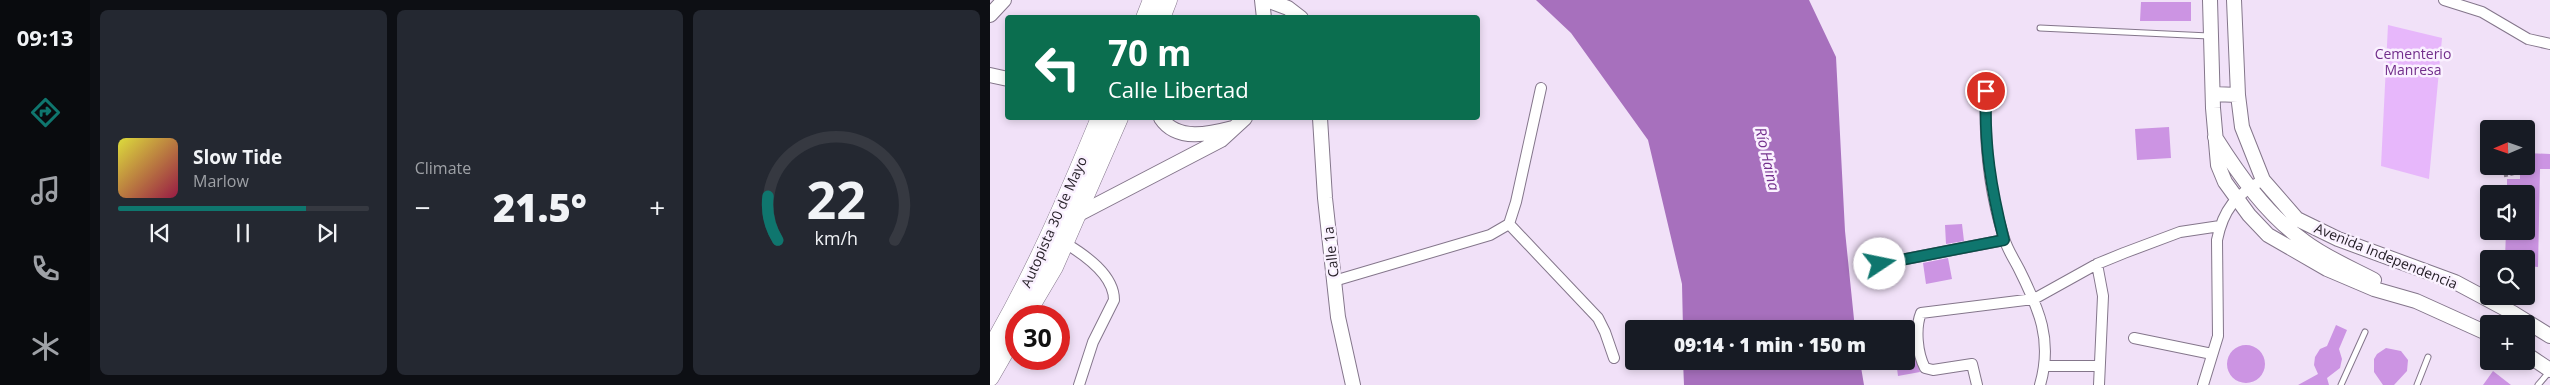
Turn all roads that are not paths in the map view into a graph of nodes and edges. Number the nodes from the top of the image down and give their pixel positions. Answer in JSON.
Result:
{"nodes":[{"id":1,"x":1004,"y":0,"type":"edge"},
{"id":2,"x":1152,"y":0,"type":"edge"},
{"id":3,"x":1168,"y":0,"type":"edge"},
{"id":4,"x":1262,"y":0,"type":"edge"},
{"id":5,"x":1267,"y":0,"type":"edge"},
{"id":6,"x":2210,"y":0,"type":"edge"},
{"id":7,"x":2234,"y":0,"type":"edge"},
{"id":8,"x":2444,"y":0,"type":"edge"},
{"id":9,"x":990,"y":15,"type":"edge"},
{"id":10,"x":1146,"y":15,"type":"edge"},
{"id":11,"x":1162,"y":15,"type":"edge"},
{"id":12,"x":1264,"y":15,"type":"edge"},
{"id":13,"x":1297,"y":15,"type":"edge"},
{"id":14,"x":2040,"y":28,"type":"dead end"},
{"id":15,"x":2212,"y":36,"type":"junction"},
{"id":16,"x":2550,"y":44,"type":"edge"},
{"id":17,"x":990,"y":75,"type":"edge"},
{"id":18,"x":1005,"y":78,"type":"edge"},
{"id":19,"x":1541,"y":88,"type":"dead end"},
{"id":20,"x":1986,"y":91,"type":"dead end"},
{"id":21,"x":2213,"y":94,"type":"junction"},
{"id":22,"x":2238,"y":95,"type":"junction"},
{"id":23,"x":1099,"y":120,"type":"edge"},
{"id":24,"x":1117,"y":120,"type":"edge"},
{"id":25,"x":1163,"y":120,"type":"edge"},
{"id":26,"x":1243,"y":120,"type":"edge"},
{"id":27,"x":1320,"y":120,"type":"edge"},
{"id":28,"x":1234,"y":128,"type":"junction"},
{"id":29,"x":2215,"y":136,"type":"junction"},
{"id":30,"x":2262,"y":180,"type":"junction"},
{"id":31,"x":2249,"y":187,"type":"junction"},
{"id":32,"x":2235,"y":198,"type":"junction"},
{"id":33,"x":1077,"y":215,"type":"junction"},
{"id":34,"x":1509,"y":224,"type":"junction"},
{"id":35,"x":2220,"y":226,"type":"junction"},
{"id":36,"x":2004,"y":240,"type":"junction"},
{"id":37,"x":1065,"y":243,"type":"junction"},
{"id":38,"x":1880,"y":264,"type":"dead end"},
{"id":39,"x":2097,"y":264,"type":"junction"},
{"id":40,"x":1334,"y":281,"type":"junction"},
{"id":41,"x":2397,"y":294,"type":"junction"},
{"id":42,"x":2034,"y":299,"type":"junction"},
{"id":43,"x":1032,"y":305,"type":"edge"},
{"id":44,"x":2480,"y":330,"type":"edge"},
{"id":45,"x":2365,"y":332,"type":"dead end"},
{"id":46,"x":2550,"y":336,"type":"edge"},
{"id":47,"x":2134,"y":338,"type":"dead end"},
{"id":48,"x":990,"y":350,"type":"edge"},
{"id":49,"x":1005,"y":351,"type":"edge"},
{"id":50,"x":2212,"y":354,"type":"junction"},
{"id":51,"x":2428,"y":357,"type":"dead end"},
{"id":52,"x":1614,"y":358,"type":"dead end"},
{"id":53,"x":2535,"y":360,"type":"edge"},
{"id":54,"x":2046,"y":366,"type":"junction"},
{"id":55,"x":2099,"y":366,"type":"junction"},
{"id":56,"x":2550,"y":370,"type":"edge"},
{"id":57,"x":990,"y":377,"type":"edge"},
{"id":58,"x":1080,"y":385,"type":"edge"},
{"id":59,"x":1353,"y":385,"type":"edge"},
{"id":60,"x":1977,"y":385,"type":"edge"},
{"id":61,"x":2040,"y":385,"type":"edge"},
{"id":62,"x":2099,"y":385,"type":"edge"},
{"id":63,"x":2203,"y":385,"type":"edge"},
{"id":64,"x":2341,"y":385,"type":"edge"},
{"id":65,"x":2417,"y":385,"type":"edge"},
{"id":66,"x":2538,"y":385,"type":"edge"}],
"edges":[{"from":1,"to":9,"type":"street"},
{"from":2,"to":10,"type":"highway"},
{"from":3,"to":11,"type":"highway"},
{"from":4,"to":12,"type":"street"},
{"from":5,"to":13,"type":"street"},
{"from":6,"to":15,"type":"street","name":"Avenida Independencia"},
{"from":7,"to":22,"type":"street","name":"Avenida Independencia"},
{"from":8,"to":16,"type":"street"},
{"from":14,"to":15,"type":"lane"},
{"from":15,"to":21,"type":"street","name":"Avenida Independencia"},
{"from":17,"to":18,"type":"street"},
{"from":19,"to":34,"type":"street"},
{"from":20,"to":36,"type":"street"},
{"from":21,"to":22,"type":"street"},
{"from":21,"to":29,"type":"street","name":"Avenida Independencia"},
{"from":22,"to":30,"type":"street","name":"Avenida Independencia"},
{"from":23,"to":48,"type":"highway","name":"Autopista 30 de Mayo"},
{"from":24,"to":33,"type":"highway","name":"Autopista 30 de Mayo"},
{"from":25,"to":28,"type":"street"},
{"from":26,"to":28,"type":"street"},
{"from":27,"to":40,"type":"street","name":"Calle 1a"},
{"from":28,"to":33,"type":"street"},
{"from":29,"to":31,"type":"street","name":"Avenida Independencia"},
{"from":29,"to":32,"type":"street","name":"Avenida Independencia"},
{"from":30,"to":31,"type":"street"},
{"from":30,"to":46,"type":"street","name":"Avenida Independencia"},
{"from":31,"to":32,"type":"street"},
{"from":31,"to":41,"type":"street","name":"Avenida Independencia"},
{"from":32,"to":35,"type":"street"},
{"from":32,"to":41,"type":"street","name":"Avenida Independencia"},
{"from":33,"to":37,"type":"highway","name":"Autopista 30 de Mayo"},
{"from":34,"to":40,"type":"street"},
{"from":34,"to":52,"type":"street"},
{"from":35,"to":39,"type":"street"},
{"from":35,"to":50,"type":"street"},
{"from":36,"to":38,"type":"street"},
{"from":36,"to":42,"type":"street"},
{"from":37,"to":43,"type":"highway","name":"Autopista 30 de Mayo"},
{"from":37,"to":58,"type":"street"},
{"from":39,"to":42,"type":"street"},
{"from":39,"to":55,"type":"street"},
{"from":40,"to":59,"type":"street","name":"Calle 1a"},
{"from":41,"to":44,"type":"street","name":"Avenida Independencia"},
{"from":42,"to":54,"type":"street"},
{"from":42,"to":60,"type":"street"},
{"from":45,"to":64,"type":"lane"},
{"from":47,"to":50,"type":"street"},
{"from":49,"to":57,"type":"highway"},
{"from":50,"to":63,"type":"street"},
{"from":51,"to":65,"type":"lane"},
{"from":53,"to":56,"type":"street"},
{"from":54,"to":55,"type":"street"},
{"from":54,"to":61,"type":"street"},
{"from":55,"to":62,"type":"street"},
{"from":56,"to":66,"type":"lane"}]}
